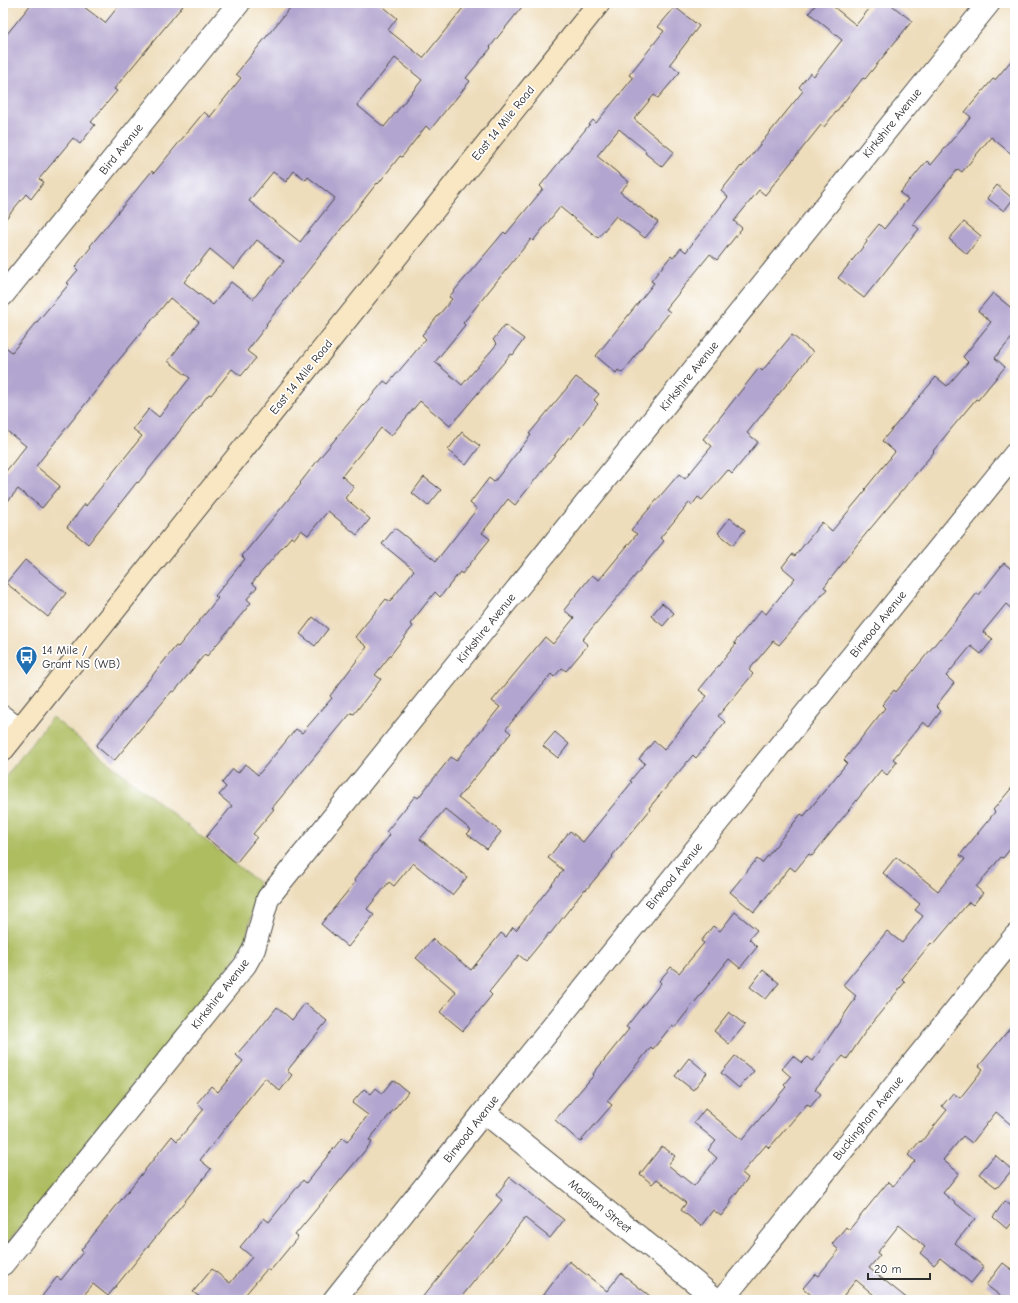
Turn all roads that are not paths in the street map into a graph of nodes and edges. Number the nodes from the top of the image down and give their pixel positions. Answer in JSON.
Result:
{"nodes":[{"id":1,"x":239,"y":3,"type":"edge"},
{"id":2,"x":599,"y":3,"type":"edge"},
{"id":3,"x":989,"y":3,"type":"edge"},
{"id":4,"x":3,"y":295,"type":"edge"},
{"id":5,"x":1015,"y":454,"type":"edge"},
{"id":6,"x":11,"y":723,"type":"edge"},
{"id":7,"x":3,"y":750,"type":"edge"},
{"id":8,"x":1015,"y":936,"type":"edge"},
{"id":9,"x":484,"y":1112,"type":"junction"},
{"id":10,"x":3,"y":1264,"type":"edge"},
{"id":11,"x":334,"y":1300,"type":"edge"},
{"id":12,"x":717,"y":1300,"type":"edge"},
{"id":13,"x":722,"y":1300,"type":"edge"}],
"edges":[{"from":1,"to":4,"type":"street","name":"Bird Avenue"},
{"from":2,"to":6,"type":"main road","name":"East 14 Mile Road"},
{"from":3,"to":10,"type":"street","name":"Kirkshire Avenue"},
{"from":5,"to":9,"type":"street","name":"Birwood Avenue"},
{"from":6,"to":7,"type":"main road","name":"East 14 Mile Road"},
{"from":8,"to":13,"type":"street","name":"Buckingham Avenue"},
{"from":9,"to":11,"type":"street","name":"Birwood Avenue"},
{"from":9,"to":12,"type":"street","name":"Madison Street"}]}
